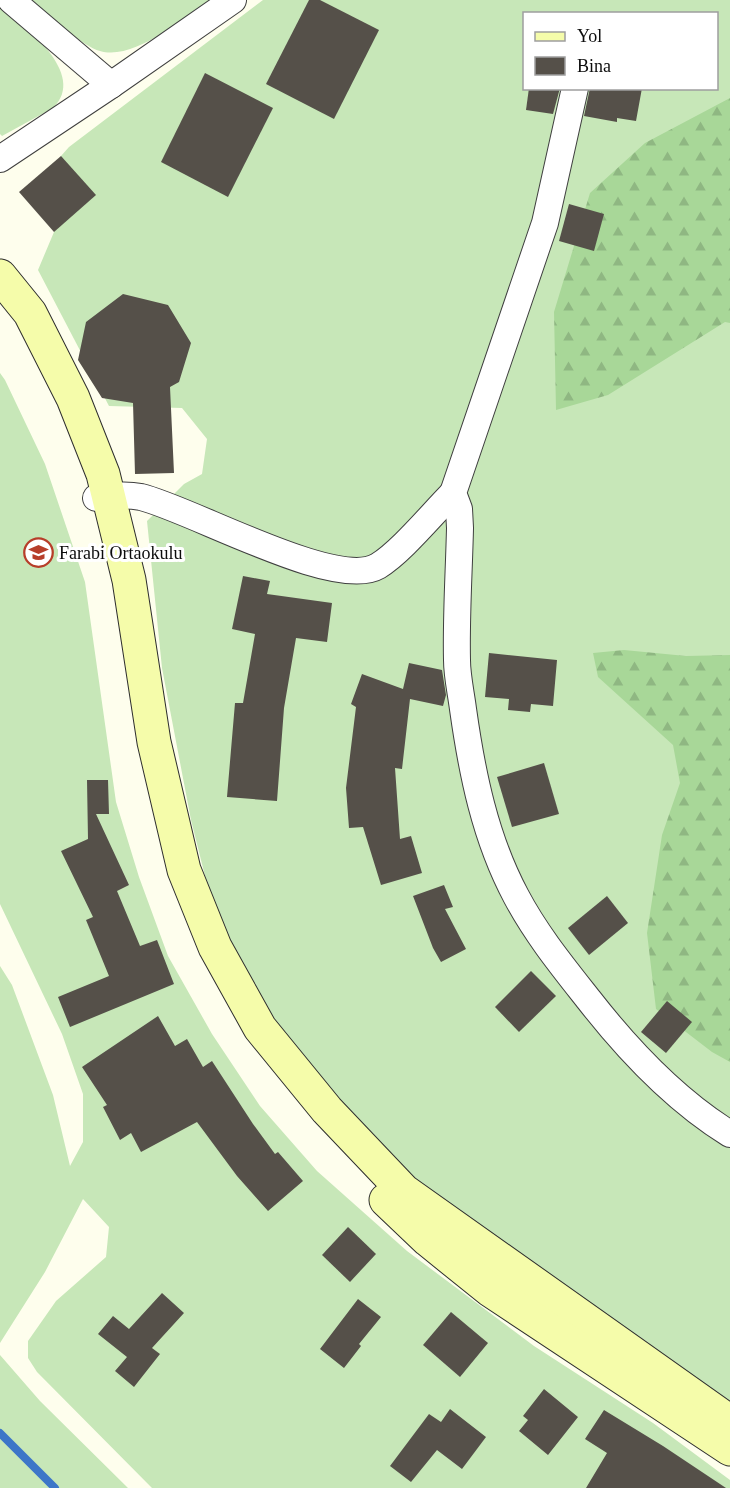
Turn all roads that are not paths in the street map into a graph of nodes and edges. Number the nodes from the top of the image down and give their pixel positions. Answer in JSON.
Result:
{"nodes":[{"id":1,"x":11,"y":0,"type":"edge"},
{"id":2,"x":233,"y":0,"type":"edge"},
{"id":3,"x":111,"y":85,"type":"junction"},
{"id":4,"x":575,"y":90,"type":"edge"},
{"id":5,"x":0,"y":159,"type":"edge"},
{"id":6,"x":0,"y":276,"type":"edge"},
{"id":7,"x":0,"y":311,"type":"edge"},
{"id":8,"x":453,"y":493,"type":"junction"},
{"id":9,"x":102,"y":497,"type":"junction"},
{"id":10,"x":730,"y":1134,"type":"edge"},
{"id":11,"x":730,"y":1422,"type":"edge"},
{"id":12,"x":730,"y":1449,"type":"edge"}],
"edges":[{"from":1,"to":3,"type":"street"},
{"from":2,"to":3,"type":"street"},
{"from":3,"to":5,"type":"street"},
{"from":4,"to":8,"type":"street"},
{"from":6,"to":9,"type":"main road"},
{"from":7,"to":9,"type":"main road"},
{"from":8,"to":9,"type":"street"},
{"from":8,"to":10,"type":"street"},
{"from":9,"to":11,"type":"main road"},
{"from":9,"to":12,"type":"main road"}]}
